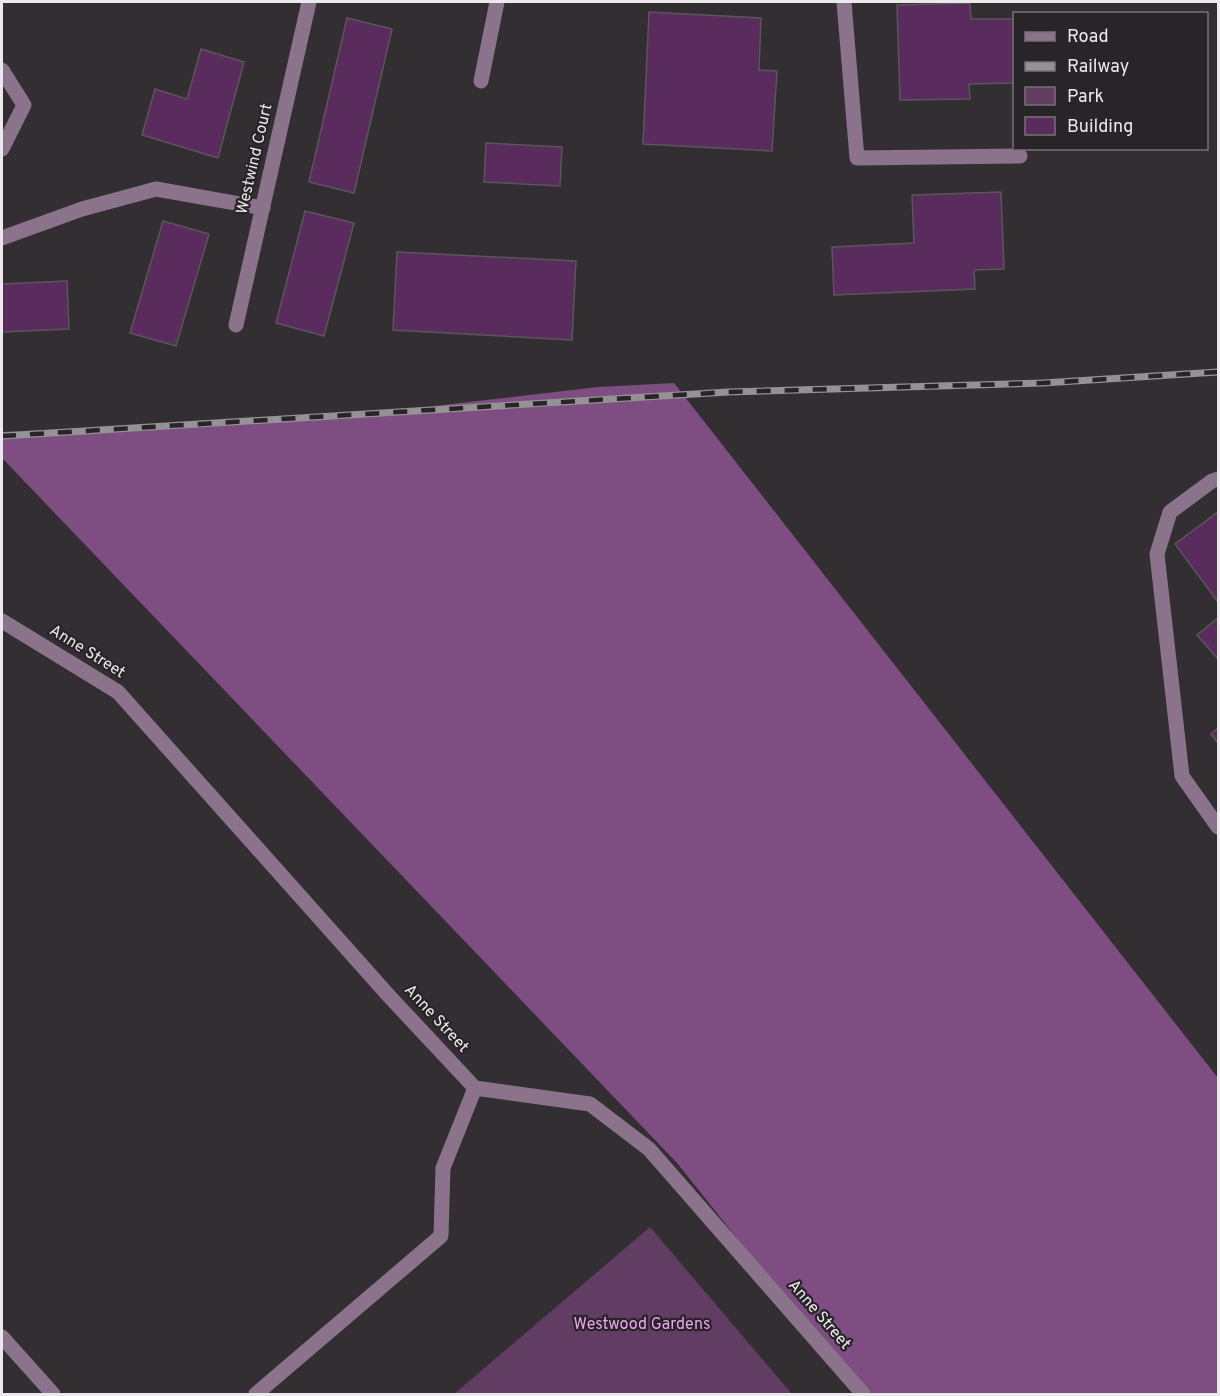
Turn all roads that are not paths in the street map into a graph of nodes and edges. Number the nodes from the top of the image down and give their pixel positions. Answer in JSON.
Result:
{"nodes":[{"id":1,"x":309,"y":2,"type":"edge"},
{"id":2,"x":497,"y":2,"type":"edge"},
{"id":3,"x":844,"y":2,"type":"edge"},
{"id":4,"x":2,"y":70,"type":"edge"},
{"id":5,"x":481,"y":81,"type":"dead end"},
{"id":6,"x":2,"y":149,"type":"edge"},
{"id":7,"x":1020,"y":156,"type":"dead end"},
{"id":8,"x":263,"y":208,"type":"junction"},
{"id":9,"x":2,"y":238,"type":"edge"},
{"id":10,"x":236,"y":325,"type":"dead end"},
{"id":11,"x":1218,"y":479,"type":"edge"},
{"id":12,"x":2,"y":621,"type":"edge"},
{"id":13,"x":1218,"y":827,"type":"edge"},
{"id":14,"x":475,"y":1088,"type":"junction"},
{"id":15,"x":2,"y":1337,"type":"edge"},
{"id":16,"x":53,"y":1395,"type":"edge"},
{"id":17,"x":256,"y":1395,"type":"edge"},
{"id":18,"x":863,"y":1395,"type":"edge"}],
"edges":[{"from":1,"to":8,"type":"street","name":"Westwind Court"},
{"from":2,"to":5,"type":"street"},
{"from":3,"to":7,"type":"street"},
{"from":4,"to":6,"type":"street"},
{"from":8,"to":9,"type":"street"},
{"from":8,"to":10,"type":"street","name":"Westwind Court"},
{"from":11,"to":13,"type":"street"},
{"from":12,"to":14,"type":"street","name":"Anne Street"},
{"from":14,"to":17,"type":"street"},
{"from":14,"to":18,"type":"street","name":"Anne Street"},
{"from":15,"to":16,"type":"street"}]}
